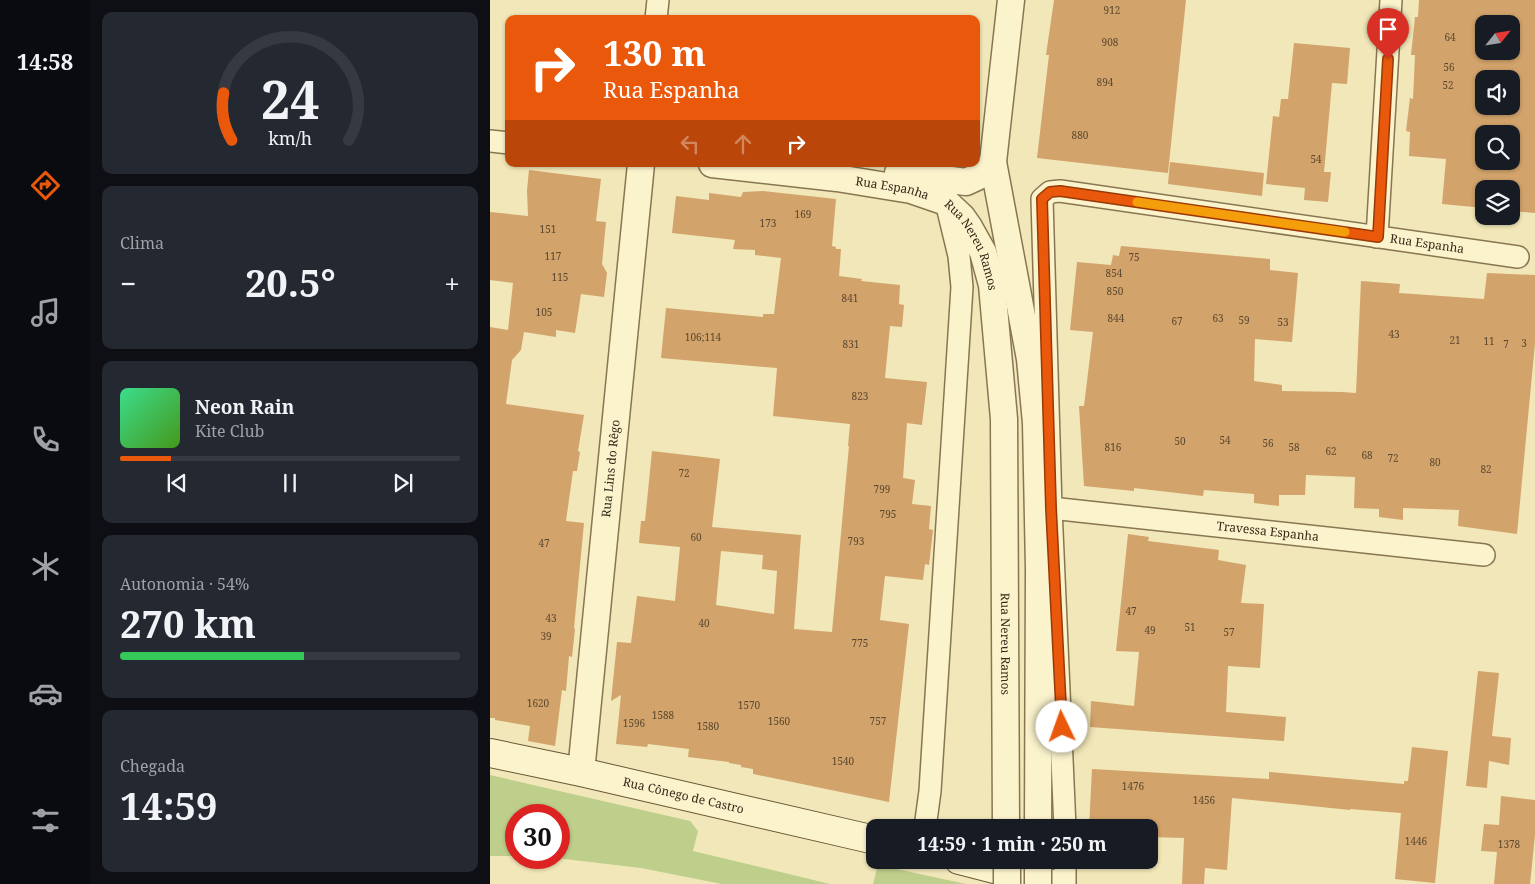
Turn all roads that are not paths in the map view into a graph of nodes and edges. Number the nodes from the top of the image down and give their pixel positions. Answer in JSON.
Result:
{"nodes":[{"id":1,"x":658,"y":0,"type":"edge"},
{"id":2,"x":1011,"y":0,"type":"edge"},
{"id":3,"x":1391,"y":0,"type":"edge"},
{"id":4,"x":656,"y":15,"type":"edge"},
{"id":5,"x":490,"y":141,"type":"edge"},
{"id":6,"x":505,"y":143,"type":"edge"},
{"id":7,"x":993,"y":162,"type":"junction"},
{"id":8,"x":642,"y":167,"type":"edge"},
{"id":9,"x":739,"y":167,"type":"edge"},
{"id":10,"x":837,"y":178,"type":"junction"},
{"id":11,"x":946,"y":202,"type":"junction"},
{"id":12,"x":1378,"y":237,"type":"junction"},
{"id":13,"x":1518,"y":257,"type":"dead end"},
{"id":14,"x":1051,"y":508,"type":"junction"},
{"id":15,"x":1484,"y":555,"type":"dead end"},
{"id":16,"x":490,"y":753,"type":"edge"},
{"id":17,"x":581,"y":772,"type":"junction"},
{"id":18,"x":926,"y":819,"type":"edge"},
{"id":19,"x":1006,"y":819,"type":"edge"},
{"id":20,"x":1038,"y":819,"type":"edge"},
{"id":21,"x":1066,"y":819,"type":"edge"},
{"id":22,"x":866,"y":838,"type":"edge"},
{"id":23,"x":994,"y":869,"type":"edge"},
{"id":24,"x":1006,"y":869,"type":"edge"},
{"id":25,"x":1038,"y":869,"type":"edge"},
{"id":26,"x":1065,"y":869,"type":"edge"},
{"id":27,"x":1007,"y":884,"type":"edge"},
{"id":28,"x":1038,"y":884,"type":"edge"},
{"id":29,"x":1052,"y":884,"type":"edge"},
{"id":30,"x":1065,"y":884,"type":"edge"}],
"edges":[{"from":1,"to":4,"type":"street"},
{"from":2,"to":7,"type":"street","name":"Rua Nereu Ramos"},
{"from":3,"to":12,"type":"street"},
{"from":5,"to":6,"type":"street"},
{"from":7,"to":10,"type":"street","name":"Rua Espanha"},
{"from":7,"to":20,"type":"street","name":"Rua Nereu Ramos"},
{"from":8,"to":17,"type":"street","name":"Rua Lins do Rêgo"},
{"from":9,"to":10,"type":"street","name":"Rua Espanha"},
{"from":10,"to":11,"type":"street","name":"Rua Espanha"},
{"from":11,"to":18,"type":"street","name":"Rua Nereu Ramos"},
{"from":11,"to":19,"type":"street","name":"Rua Nereu Ramos"},
{"from":12,"to":13,"type":"street","name":"Rua Espanha"},
{"from":12,"to":14,"type":"street","name":"Rua Espanha"},
{"from":14,"to":15,"type":"street","name":"Travessa Espanha"},
{"from":14,"to":21,"type":"street"},
{"from":16,"to":17,"type":"main road","name":"Rua Cônego de Castro"},
{"from":17,"to":22,"type":"main road","name":"Rua Cônego de Castro"},
{"from":23,"to":29,"type":"main road"},
{"from":24,"to":27,"type":"street","bridge":true},
{"from":25,"to":28,"type":"street","bridge":true},
{"from":26,"to":30,"type":"street"}]}
